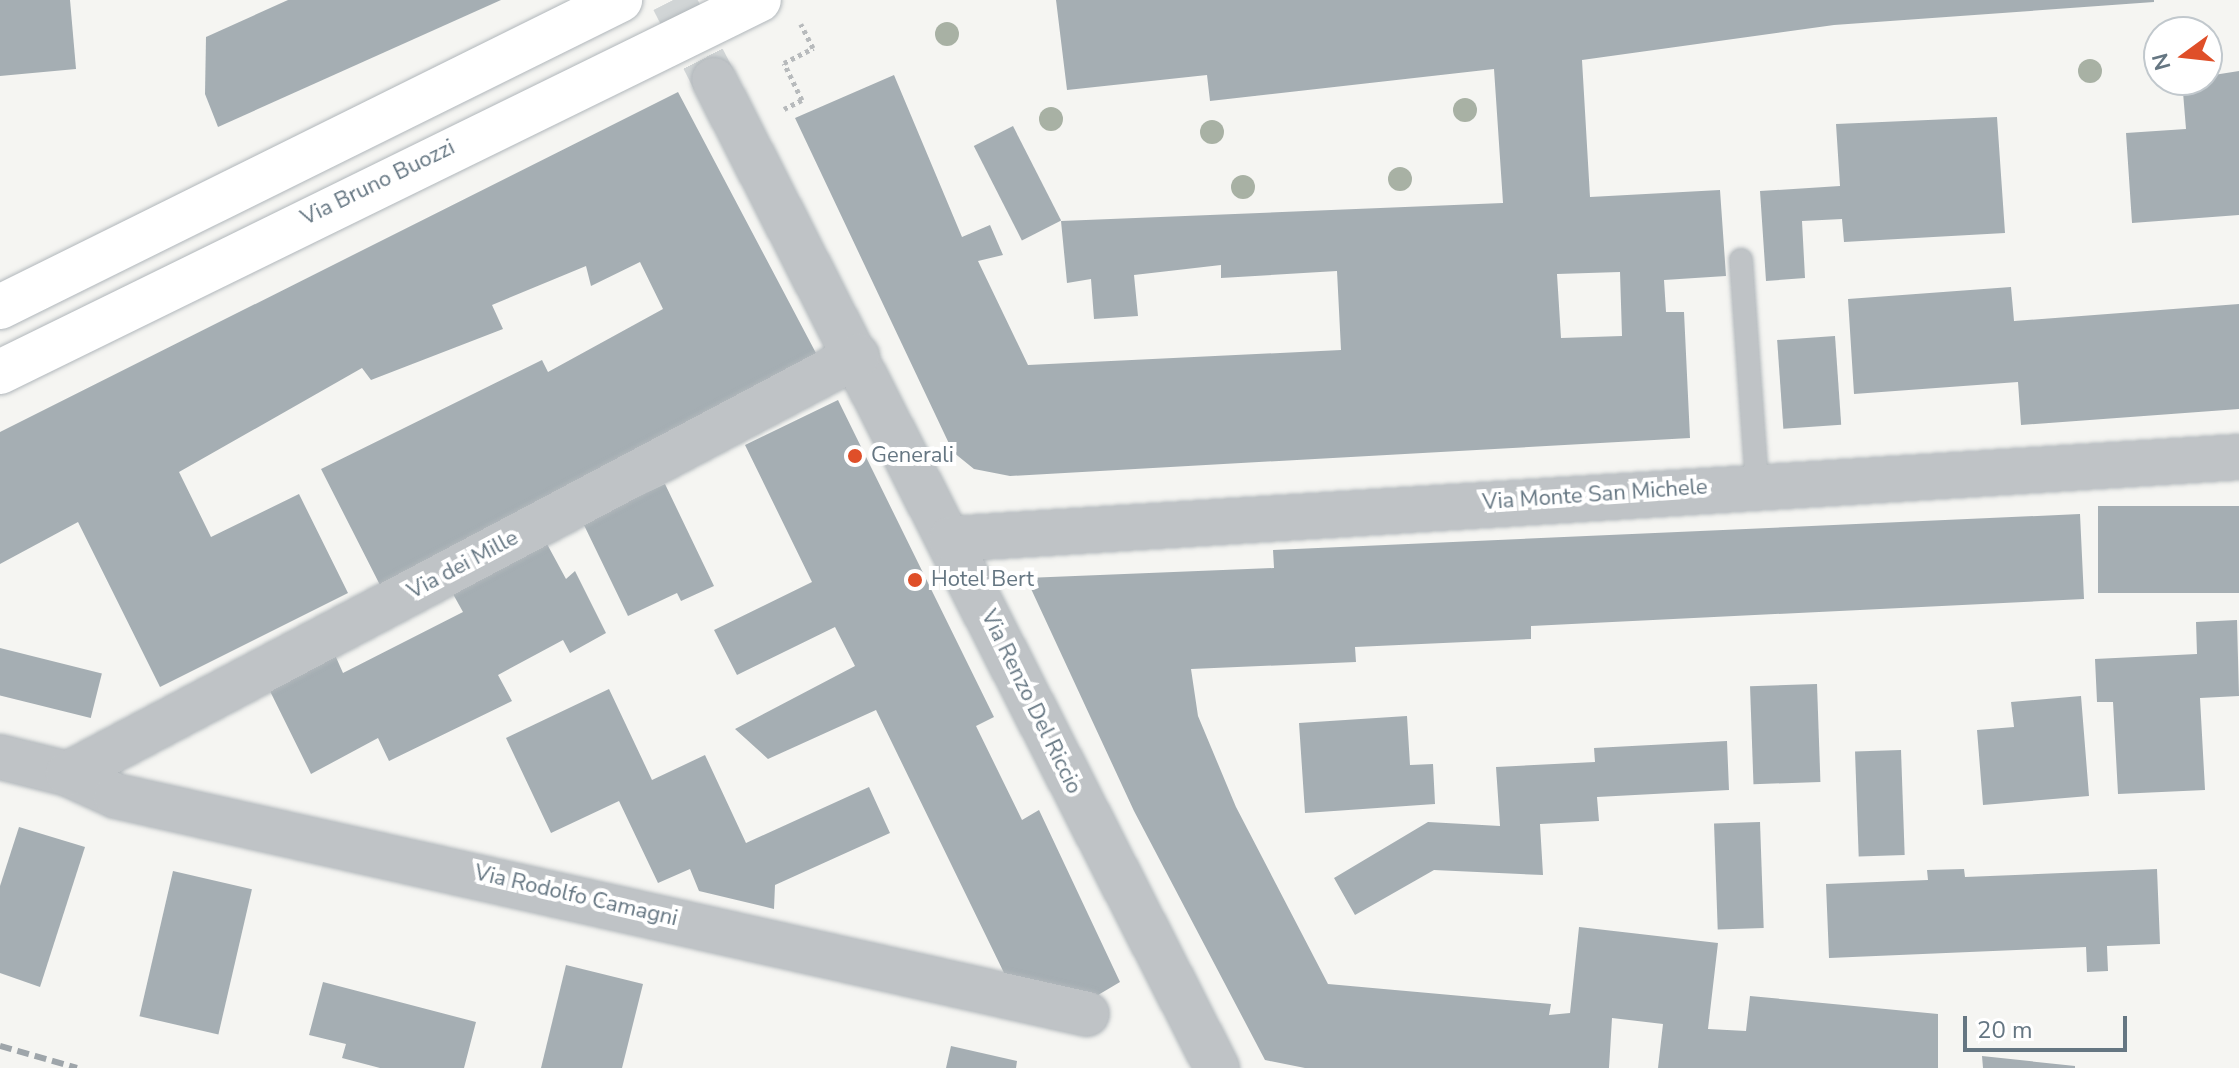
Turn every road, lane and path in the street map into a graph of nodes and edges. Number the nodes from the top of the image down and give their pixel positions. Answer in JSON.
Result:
{"nodes":[{"id":1,"x":620,"y":0,"type":"edge"},
{"id":2,"x":759,"y":0,"type":"edge"},
{"id":3,"x":800,"y":21,"type":"dead end"},
{"id":4,"x":714,"y":80,"type":"tunnel mouth"},
{"id":5,"x":802,"y":100,"type":"dead end"},
{"id":6,"x":1741,"y":260,"type":"dead end"},
{"id":7,"x":0,"y":307,"type":"edge"},
{"id":8,"x":857,"y":356,"type":"junction"},
{"id":9,"x":0,"y":372,"type":"edge"},
{"id":10,"x":2239,"y":457,"type":"edge"},
{"id":11,"x":1757,"y":484,"type":"junction"},
{"id":12,"x":951,"y":539,"type":"junction"},
{"id":13,"x":0,"y":757,"type":"edge"},
{"id":14,"x":68,"y":774,"type":"junction"},
{"id":15,"x":1087,"y":1014,"type":"dead end"},
{"id":16,"x":1217,"y":1068,"type":"edge"}],
"edges":[{"from":1,"to":7,"type":"main road"},
{"from":2,"to":9,"type":"main road","name":"Via Bruno Buozzi"},
{"from":3,"to":5,"type":"path"},
{"from":4,"to":8,"type":"street","name":"Via Renzo Del Riccio"},
{"from":6,"to":11,"type":"lane"},
{"from":8,"to":12,"type":"street","name":"Via Renzo Del Riccio"},
{"from":8,"to":14,"type":"street","name":"Via dei Mille"},
{"from":10,"to":11,"type":"street","name":"Via Monte San Michele"},
{"from":11,"to":12,"type":"street","name":"Via Monte San Michele"},
{"from":12,"to":16,"type":"street","name":"Via Renzo Del Riccio"},
{"from":13,"to":14,"type":"street","name":"Via Rodolfo Camagni"},
{"from":14,"to":15,"type":"street","name":"Via Rodolfo Camagni"}]}
